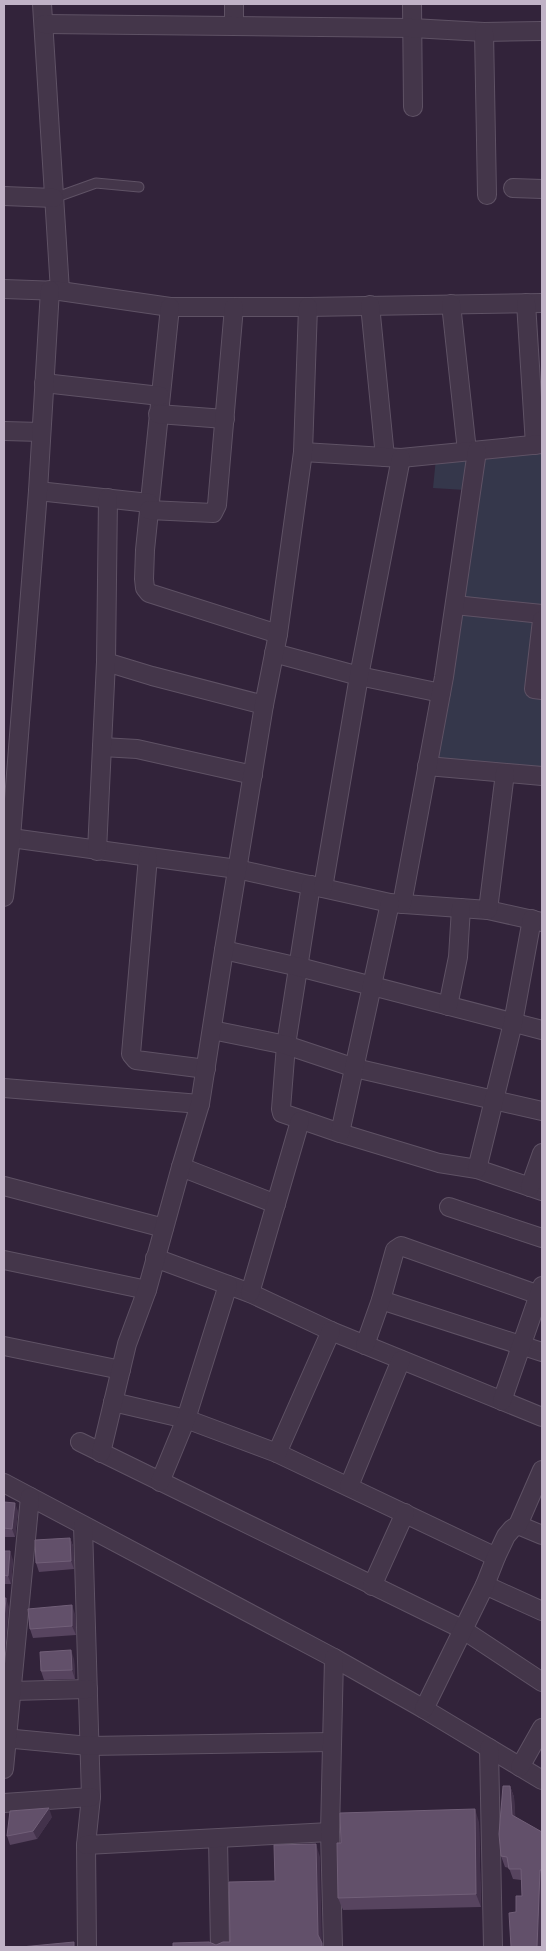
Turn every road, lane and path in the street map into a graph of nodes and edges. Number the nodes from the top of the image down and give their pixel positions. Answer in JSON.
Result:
{"nodes":[{"id":1,"x":42,"y":4,"type":"edge"},
{"id":2,"x":234,"y":4,"type":"edge"},
{"id":3,"x":412,"y":4,"type":"edge"},
{"id":4,"x":44,"y":24,"type":"junction"},
{"id":5,"x":234,"y":26,"type":"junction"},
{"id":6,"x":412,"y":28,"type":"junction"},
{"id":7,"x":542,"y":31,"type":"edge"},
{"id":8,"x":484,"y":32,"type":"junction"},
{"id":9,"x":412,"y":107,"type":"dead end"},
{"id":10,"x":139,"y":187,"type":"dead end"},
{"id":11,"x":513,"y":188,"type":"dead end"},
{"id":12,"x":542,"y":189,"type":"edge"},
{"id":13,"x":487,"y":195,"type":"dead end"},
{"id":14,"x":4,"y":196,"type":"edge"},
{"id":15,"x":54,"y":198,"type":"junction"},
{"id":16,"x":4,"y":289,"type":"edge"},
{"id":17,"x":55,"y":291,"type":"junction"},
{"id":18,"x":534,"y":303,"type":"edge"},
{"id":19,"x":451,"y":304,"type":"junction"},
{"id":20,"x":370,"y":305,"type":"junction"},
{"id":21,"x":170,"y":307,"type":"junction"},
{"id":22,"x":234,"y":307,"type":"junction"},
{"id":23,"x":308,"y":307,"type":"junction"},
{"id":24,"x":44,"y":383,"type":"junction"},
{"id":25,"x":160,"y":396,"type":"junction"},
{"id":26,"x":158,"y":414,"type":"junction"},
{"id":27,"x":225,"y":419,"type":"junction"},
{"id":28,"x":4,"y":431,"type":"edge"},
{"id":29,"x":41,"y":432,"type":"junction"},
{"id":30,"x":539,"y":444,"type":"edge"},
{"id":31,"x":472,"y":451,"type":"junction"},
{"id":32,"x":303,"y":452,"type":"junction"},
{"id":33,"x":393,"y":457,"type":"junction"},
{"id":34,"x":38,"y":491,"type":"junction"},
{"id":35,"x":108,"y":498,"type":"junction"},
{"id":36,"x":149,"y":507,"type":"junction"},
{"id":37,"x":455,"y":605,"type":"junction"},
{"id":38,"x":542,"y":614,"type":"edge"},
{"id":39,"x":542,"y":620,"type":"edge"},
{"id":40,"x":278,"y":634,"type":"junction"},
{"id":41,"x":274,"y":653,"type":"junction"},
{"id":42,"x":106,"y":662,"type":"junction"},
{"id":43,"x":359,"y":676,"type":"junction"},
{"id":44,"x":542,"y":690,"type":"edge"},
{"id":45,"x":441,"y":693,"type":"junction"},
{"id":46,"x":264,"y":705,"type":"junction"},
{"id":47,"x":102,"y":747,"type":"junction"},
{"id":48,"x":427,"y":766,"type":"junction"},
{"id":49,"x":505,"y":773,"type":"junction"},
{"id":50,"x":253,"y":775,"type":"junction"},
{"id":51,"x":542,"y":776,"type":"edge"},
{"id":52,"x":8,"y":838,"type":"edge"},
{"id":53,"x":97,"y":851,"type":"junction"},
{"id":54,"x":148,"y":857,"type":"junction"},
{"id":55,"x":237,"y":869,"type":"junction"},
{"id":56,"x":4,"y":885,"type":"edge"},
{"id":57,"x":317,"y":886,"type":"junction"},
{"id":58,"x":396,"y":904,"type":"junction"},
{"id":59,"x":461,"y":908,"type":"junction"},
{"id":60,"x":488,"y":910,"type":"junction"},
{"id":61,"x":537,"y":921,"type":"edge"},
{"id":62,"x":224,"y":950,"type":"junction"},
{"id":63,"x":299,"y":967,"type":"junction"},
{"id":64,"x":372,"y":987,"type":"junction"},
{"id":65,"x":448,"y":1006,"type":"junction"},
{"id":66,"x":513,"y":1023,"type":"junction"},
{"id":67,"x":212,"y":1030,"type":"junction"},
{"id":68,"x":542,"y":1030,"type":"edge"},
{"id":69,"x":286,"y":1045,"type":"junction"},
{"id":70,"x":355,"y":1068,"type":"junction"},
{"id":71,"x":206,"y":1069,"type":"junction"},
{"id":72,"x":4,"y":1088,"type":"edge"},
{"id":73,"x":493,"y":1100,"type":"junction"},
{"id":74,"x":200,"y":1104,"type":"junction"},
{"id":75,"x":542,"y":1111,"type":"edge"},
{"id":76,"x":300,"y":1121,"type":"junction"},
{"id":77,"x":340,"y":1134,"type":"junction"},
{"id":78,"x":542,"y":1153,"type":"edge"},
{"id":79,"x":181,"y":1167,"type":"junction"},
{"id":80,"x":477,"y":1169,"type":"junction"},
{"id":81,"x":4,"y":1186,"type":"edge"},
{"id":82,"x":536,"y":1189,"type":"edge"},
{"id":83,"x":276,"y":1204,"type":"junction"},
{"id":84,"x":449,"y":1207,"type":"dead end"},
{"id":85,"x":164,"y":1228,"type":"junction"},
{"id":86,"x":542,"y":1238,"type":"edge"},
{"id":87,"x":156,"y":1258,"type":"junction"},
{"id":88,"x":4,"y":1260,"type":"edge"},
{"id":89,"x":228,"y":1285,"type":"junction"},
{"id":90,"x":147,"y":1290,"type":"junction"},
{"id":91,"x":250,"y":1292,"type":"junction"},
{"id":92,"x":541,"y":1292,"type":"edge"},
{"id":93,"x":381,"y":1300,"type":"junction"},
{"id":94,"x":331,"y":1331,"type":"junction"},
{"id":95,"x":523,"y":1344,"type":"junction"},
{"id":96,"x":365,"y":1345,"type":"junction"},
{"id":97,"x":4,"y":1346,"type":"edge"},
{"id":98,"x":542,"y":1352,"type":"edge"},
{"id":99,"x":401,"y":1360,"type":"junction"},
{"id":100,"x":121,"y":1370,"type":"junction"},
{"id":101,"x":502,"y":1401,"type":"junction"},
{"id":102,"x":113,"y":1402,"type":"junction"},
{"id":103,"x":542,"y":1418,"type":"edge"},
{"id":104,"x":186,"y":1419,"type":"junction"},
{"id":105,"x":80,"y":1442,"type":"dead end"},
{"id":106,"x":101,"y":1452,"type":"junction"},
{"id":107,"x":276,"y":1453,"type":"junction"},
{"id":108,"x":542,"y":1470,"type":"edge"},
{"id":109,"x":160,"y":1482,"type":"junction"},
{"id":110,"x":4,"y":1483,"type":"edge"},
{"id":111,"x":348,"y":1486,"type":"junction"},
{"id":112,"x":30,"y":1497,"type":"junction"},
{"id":113,"x":405,"y":1513,"type":"junction"},
{"id":114,"x":518,"y":1525,"type":"junction"},
{"id":115,"x":83,"y":1526,"type":"junction"},
{"id":116,"x":542,"y":1535,"type":"edge"},
{"id":117,"x":496,"y":1557,"type":"junction"},
{"id":118,"x":485,"y":1585,"type":"junction"},
{"id":119,"x":372,"y":1586,"type":"junction"},
{"id":120,"x":542,"y":1611,"type":"edge"},
{"id":121,"x":462,"y":1630,"type":"junction"},
{"id":122,"x":334,"y":1658,"type":"junction"},
{"id":123,"x":542,"y":1682,"type":"edge"},
{"id":124,"x":88,"y":1689,"type":"junction"},
{"id":125,"x":11,"y":1690,"type":"junction"},
{"id":126,"x":424,"y":1709,"type":"junction"},
{"id":127,"x":542,"y":1728,"type":"edge"},
{"id":128,"x":5,"y":1738,"type":"edge"},
{"id":129,"x":331,"y":1742,"type":"junction"},
{"id":130,"x":89,"y":1746,"type":"junction"},
{"id":131,"x":489,"y":1748,"type":"junction"},
{"id":132,"x":520,"y":1767,"type":"junction"},
{"id":133,"x":4,"y":1770,"type":"edge"},
{"id":134,"x":542,"y":1780,"type":"edge"},
{"id":135,"x":91,"y":1797,"type":"junction"},
{"id":136,"x":4,"y":1803,"type":"edge"},
{"id":137,"x":490,"y":1811,"type":"junction"},
{"id":138,"x":470,"y":1812,"type":"edge"},
{"id":139,"x":350,"y":1814,"type":"edge"},
{"id":140,"x":330,"y":1824,"type":"junction"},
{"id":141,"x":218,"y":1839,"type":"junction"},
{"id":142,"x":86,"y":1845,"type":"junction"},
{"id":143,"x":87,"y":1947,"type":"edge"},
{"id":144,"x":220,"y":1947,"type":"edge"},
{"id":145,"x":332,"y":1947,"type":"edge"},
{"id":146,"x":494,"y":1947,"type":"edge"}],
"edges":[{"from":1,"to":4,"type":"street"},
{"from":2,"to":5,"type":"street"},
{"from":3,"to":6,"type":"street"},
{"from":4,"to":5,"type":"street"},
{"from":4,"to":15,"type":"street"},
{"from":5,"to":6,"type":"street"},
{"from":6,"to":8,"type":"street"},
{"from":6,"to":9,"type":"street"},
{"from":7,"to":8,"type":"street"},
{"from":8,"to":13,"type":"street"},
{"from":10,"to":15,"type":"lane"},
{"from":11,"to":12,"type":"street"},
{"from":14,"to":15,"type":"street"},
{"from":15,"to":17,"type":"street"},
{"from":16,"to":17,"type":"street"},
{"from":17,"to":21,"type":"street"},
{"from":17,"to":24,"type":"street"},
{"from":18,"to":19,"type":"street"},
{"from":18,"to":30,"type":"street"},
{"from":19,"to":20,"type":"street"},
{"from":19,"to":31,"type":"street"},
{"from":20,"to":23,"type":"street"},
{"from":20,"to":33,"type":"street"},
{"from":21,"to":22,"type":"street"},
{"from":21,"to":25,"type":"street"},
{"from":22,"to":23,"type":"street"},
{"from":22,"to":27,"type":"street"},
{"from":23,"to":32,"type":"street"},
{"from":24,"to":25,"type":"street"},
{"from":24,"to":29,"type":"street"},
{"from":25,"to":26,"type":"street"},
{"from":26,"to":27,"type":"street"},
{"from":26,"to":36,"type":"street"},
{"from":27,"to":36,"type":"street"},
{"from":28,"to":29,"type":"street"},
{"from":29,"to":34,"type":"street"},
{"from":30,"to":31,"type":"street"},
{"from":31,"to":33,"type":"street"},
{"from":31,"to":37,"type":"street"},
{"from":32,"to":33,"type":"street"},
{"from":32,"to":40,"type":"street"},
{"from":33,"to":43,"type":"street"},
{"from":34,"to":35,"type":"street"},
{"from":34,"to":52,"type":"street"},
{"from":35,"to":36,"type":"street"},
{"from":35,"to":42,"type":"street"},
{"from":36,"to":40,"type":"street"},
{"from":37,"to":38,"type":"street"},
{"from":37,"to":45,"type":"street"},
{"from":39,"to":44,"type":"street"},
{"from":40,"to":41,"type":"street"},
{"from":41,"to":43,"type":"street"},
{"from":41,"to":46,"type":"street"},
{"from":42,"to":46,"type":"street"},
{"from":42,"to":47,"type":"street"},
{"from":43,"to":45,"type":"street"},
{"from":43,"to":57,"type":"street"},
{"from":45,"to":48,"type":"street"},
{"from":46,"to":50,"type":"street"},
{"from":47,"to":50,"type":"street"},
{"from":47,"to":53,"type":"street"},
{"from":48,"to":49,"type":"street"},
{"from":48,"to":58,"type":"street"},
{"from":49,"to":51,"type":"street"},
{"from":49,"to":60,"type":"street"},
{"from":50,"to":55,"type":"street"},
{"from":52,"to":53,"type":"street"},
{"from":52,"to":56,"type":"street"},
{"from":53,"to":54,"type":"street"},
{"from":54,"to":55,"type":"street"},
{"from":54,"to":71,"type":"street"},
{"from":55,"to":57,"type":"street"},
{"from":55,"to":62,"type":"street"},
{"from":57,"to":58,"type":"street"},
{"from":57,"to":63,"type":"street"},
{"from":58,"to":59,"type":"street"},
{"from":58,"to":64,"type":"street"},
{"from":59,"to":60,"type":"street"},
{"from":59,"to":65,"type":"street"},
{"from":60,"to":61,"type":"street"},
{"from":61,"to":66,"type":"street"},
{"from":62,"to":63,"type":"street"},
{"from":62,"to":67,"type":"street"},
{"from":63,"to":64,"type":"street"},
{"from":63,"to":69,"type":"street"},
{"from":64,"to":65,"type":"street"},
{"from":64,"to":70,"type":"street"},
{"from":65,"to":66,"type":"street"},
{"from":66,"to":68,"type":"street"},
{"from":66,"to":73,"type":"street"},
{"from":67,"to":69,"type":"street"},
{"from":67,"to":71,"type":"street"},
{"from":69,"to":70,"type":"street"},
{"from":69,"to":76,"type":"street"},
{"from":70,"to":73,"type":"street"},
{"from":70,"to":77,"type":"street"},
{"from":71,"to":74,"type":"street"},
{"from":72,"to":74,"type":"street"},
{"from":73,"to":75,"type":"street"},
{"from":73,"to":80,"type":"street"},
{"from":74,"to":79,"type":"street"},
{"from":76,"to":77,"type":"street"},
{"from":76,"to":83,"type":"street"},
{"from":77,"to":80,"type":"street"},
{"from":78,"to":82,"type":"street"},
{"from":79,"to":83,"type":"street"},
{"from":79,"to":85,"type":"street"},
{"from":80,"to":82,"type":"street"},
{"from":81,"to":85,"type":"street"},
{"from":83,"to":91,"type":"street"},
{"from":84,"to":86,"type":"street"},
{"from":85,"to":87,"type":"street"},
{"from":87,"to":89,"type":"street"},
{"from":87,"to":90,"type":"street"},
{"from":88,"to":90,"type":"street"},
{"from":89,"to":91,"type":"street"},
{"from":89,"to":104,"type":"street"},
{"from":90,"to":100,"type":"street"},
{"from":91,"to":94,"type":"street"},
{"from":92,"to":93,"type":"street"},
{"from":92,"to":95,"type":"street"},
{"from":93,"to":95,"type":"street"},
{"from":93,"to":96,"type":"street"},
{"from":94,"to":96,"type":"street"},
{"from":94,"to":107,"type":"street"},
{"from":95,"to":98,"type":"street"},
{"from":95,"to":101,"type":"street"},
{"from":96,"to":99,"type":"street"},
{"from":97,"to":100,"type":"street"},
{"from":99,"to":101,"type":"street"},
{"from":99,"to":111,"type":"street"},
{"from":100,"to":102,"type":"street"},
{"from":101,"to":103,"type":"street"},
{"from":102,"to":104,"type":"street"},
{"from":102,"to":106,"type":"street"},
{"from":104,"to":107,"type":"street"},
{"from":104,"to":109,"type":"street"},
{"from":105,"to":106,"type":"street"},
{"from":106,"to":109,"type":"street"},
{"from":107,"to":111,"type":"street"},
{"from":108,"to":114,"type":"street"},
{"from":109,"to":119,"type":"street"},
{"from":110,"to":112,"type":"street"},
{"from":111,"to":113,"type":"street"},
{"from":112,"to":115,"type":"street"},
{"from":112,"to":125,"type":"street"},
{"from":113,"to":117,"type":"street"},
{"from":113,"to":119,"type":"street"},
{"from":114,"to":116,"type":"street"},
{"from":114,"to":117,"type":"street"},
{"from":115,"to":122,"type":"street"},
{"from":115,"to":124,"type":"street"},
{"from":117,"to":118,"type":"street"},
{"from":118,"to":120,"type":"street"},
{"from":118,"to":121,"type":"street"},
{"from":119,"to":121,"type":"street"},
{"from":121,"to":123,"type":"street"},
{"from":121,"to":126,"type":"street"},
{"from":122,"to":126,"type":"street"},
{"from":122,"to":129,"type":"street"},
{"from":124,"to":125,"type":"street"},
{"from":124,"to":130,"type":"street"},
{"from":125,"to":128,"type":"street"},
{"from":126,"to":131,"type":"street"},
{"from":127,"to":132,"type":"street"},
{"from":128,"to":130,"type":"street"},
{"from":128,"to":133,"type":"street"},
{"from":129,"to":130,"type":"street"},
{"from":129,"to":140,"type":"street"},
{"from":130,"to":135,"type":"street"},
{"from":131,"to":132,"type":"street"},
{"from":131,"to":137,"type":"street"},
{"from":132,"to":134,"type":"street"},
{"from":135,"to":136,"type":"street"},
{"from":135,"to":142,"type":"street"},
{"from":137,"to":138,"type":"street"},
{"from":137,"to":146,"type":"street"},
{"from":139,"to":140,"type":"street"},
{"from":140,"to":141,"type":"street"},
{"from":140,"to":145,"type":"street"},
{"from":141,"to":142,"type":"street"},
{"from":141,"to":144,"type":"street"},
{"from":142,"to":143,"type":"street"}]}
